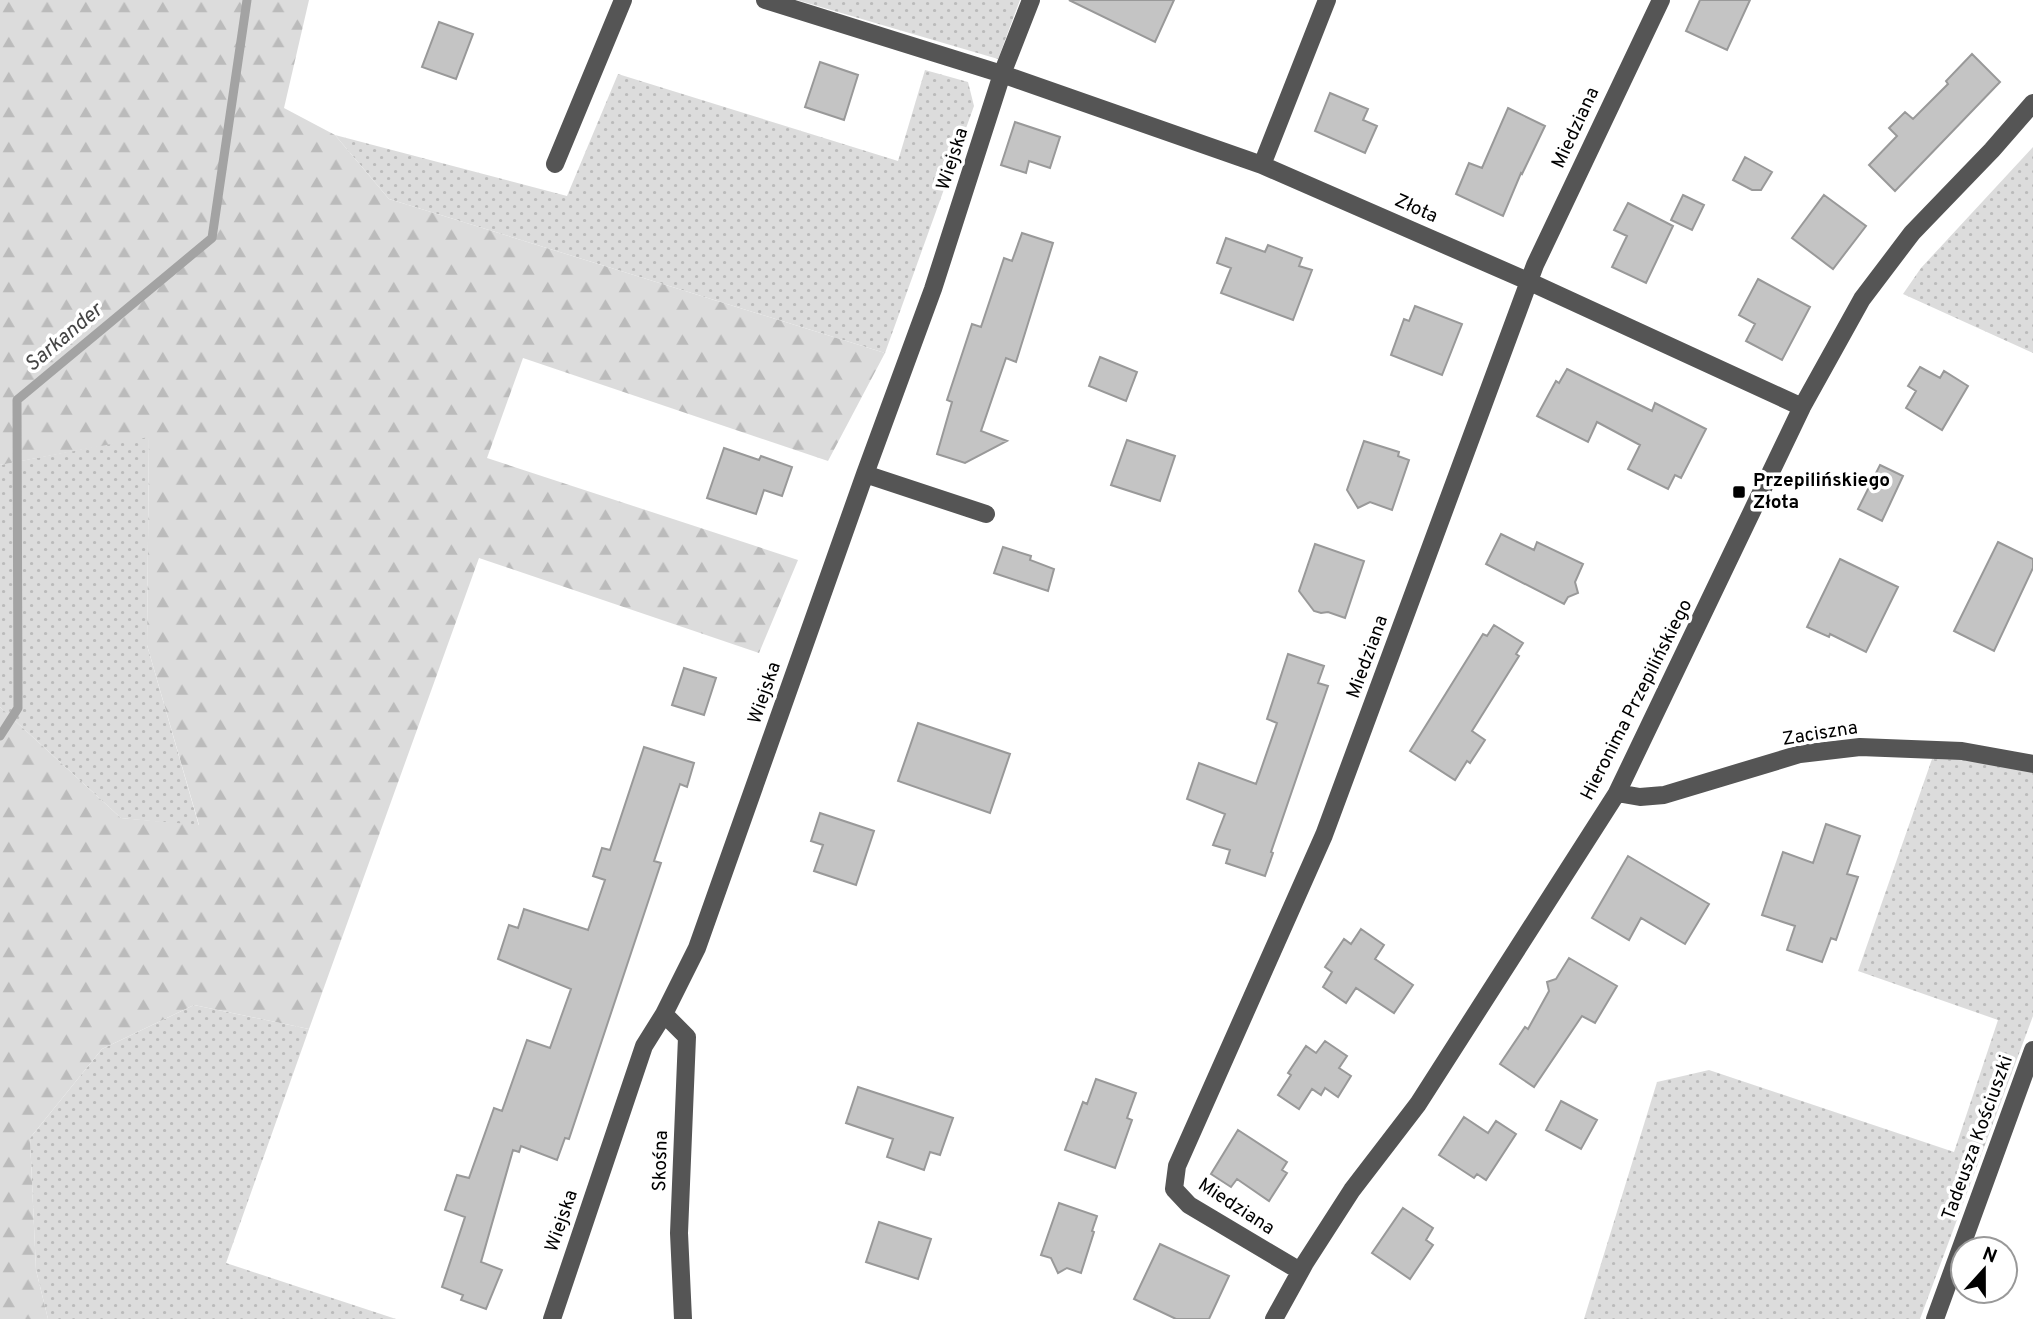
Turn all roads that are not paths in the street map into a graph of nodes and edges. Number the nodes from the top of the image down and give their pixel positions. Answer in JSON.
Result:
{"nodes":[{"id":1,"x":623,"y":0,"type":"edge"},
{"id":2,"x":765,"y":0,"type":"edge"},
{"id":3,"x":1031,"y":0,"type":"edge"},
{"id":4,"x":1327,"y":0,"type":"edge"},
{"id":5,"x":1661,"y":0,"type":"edge"},
{"id":6,"x":1002,"y":74,"type":"junction"},
{"id":7,"x":2033,"y":103,"type":"edge"},
{"id":8,"x":555,"y":164,"type":"dead end"},
{"id":9,"x":1262,"y":165,"type":"junction"},
{"id":10,"x":1530,"y":282,"type":"junction"},
{"id":11,"x":1802,"y":407,"type":"junction"},
{"id":12,"x":864,"y":474,"type":"junction"},
{"id":13,"x":986,"y":514,"type":"dead end"},
{"id":14,"x":2033,"y":764,"type":"edge"},
{"id":15,"x":1617,"y":793,"type":"junction"},
{"id":16,"x":664,"y":1014,"type":"junction"},
{"id":17,"x":2033,"y":1050,"type":"edge"},
{"id":18,"x":1300,"y":1271,"type":"junction"},
{"id":19,"x":552,"y":1319,"type":"edge"},
{"id":20,"x":683,"y":1319,"type":"edge"},
{"id":21,"x":1273,"y":1319,"type":"edge"},
{"id":22,"x":1936,"y":1319,"type":"edge"}],
"edges":[{"from":1,"to":8,"type":"street"},
{"from":2,"to":6,"type":"street"},
{"from":3,"to":6,"type":"street","name":"Wiejska"},
{"from":4,"to":9,"type":"street"},
{"from":5,"to":10,"type":"street","name":"Miedziana"},
{"from":6,"to":9,"type":"street","name":"Złota"},
{"from":6,"to":12,"type":"street","name":"Wiejska"},
{"from":7,"to":11,"type":"street","name":"Hieronima Przepilińskiego"},
{"from":9,"to":10,"type":"street","name":"Złota"},
{"from":10,"to":11,"type":"street","name":"Złota"},
{"from":10,"to":18,"type":"street","name":"Miedziana"},
{"from":11,"to":15,"type":"street","name":"Hieronima Przepilińskiego"},
{"from":12,"to":13,"type":"street"},
{"from":12,"to":16,"type":"street","name":"Wiejska"},
{"from":14,"to":15,"type":"street","name":"Zaciszna"},
{"from":15,"to":18,"type":"street","name":"Hieronima Przepilińskiego"},
{"from":16,"to":19,"type":"street","name":"Wiejska"},
{"from":16,"to":20,"type":"street","name":"Skośna"},
{"from":17,"to":22,"type":"street","name":"Tadeusza Kościuszki"},
{"from":18,"to":21,"type":"street","name":"Hieronima Przepilińskiego"}]}
